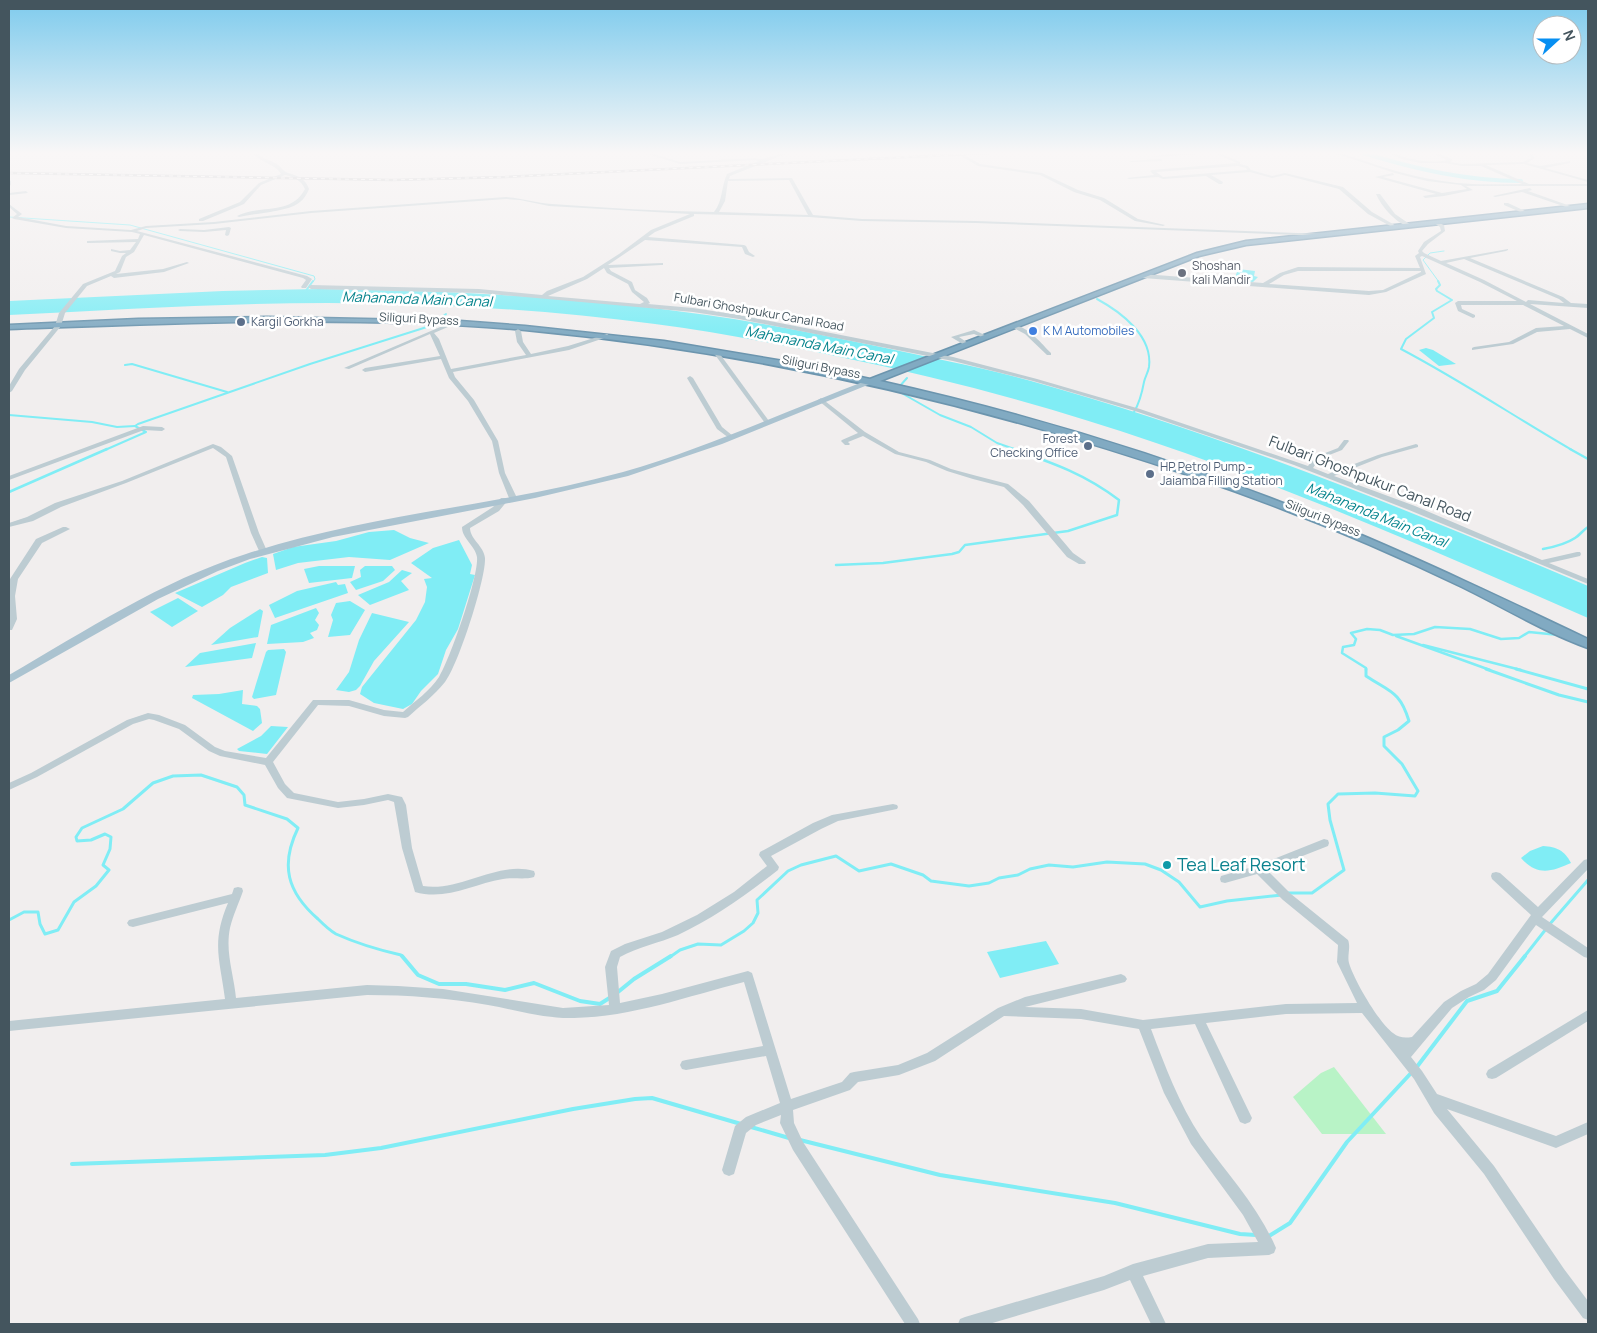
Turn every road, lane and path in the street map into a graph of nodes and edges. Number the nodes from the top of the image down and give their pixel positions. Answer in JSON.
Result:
{"nodes":[{"id":1,"x":214,"y":215,"type":"edge"},
{"id":2,"x":241,"y":215,"type":"edge"},
{"id":3,"x":280,"y":215,"type":"edge"},
{"id":4,"x":693,"y":215,"type":"edge"},
{"id":5,"x":780,"y":215,"type":"edge"},
{"id":6,"x":1129,"y":215,"type":"edge"},
{"id":7,"x":1374,"y":215,"type":"edge"},
{"id":8,"x":1393,"y":215,"type":"edge"},
{"id":9,"x":1507,"y":215,"type":"edge"},
{"id":10,"x":811,"y":216,"type":"joint"},
{"id":11,"x":14,"y":220,"type":"edge"},
{"id":12,"x":31,"y":220,"type":"junction"},
{"id":13,"x":236,"y":220,"type":"junction"},
{"id":14,"x":38,"y":222,"type":"junction"},
{"id":15,"x":974,"y":222,"type":"junction"},
{"id":16,"x":1436,"y":223,"type":"junction"},
{"id":17,"x":182,"y":226,"type":"junction"},
{"id":18,"x":1409,"y":226,"type":"junction"},
{"id":19,"x":174,"y":227,"type":"junction"},
{"id":20,"x":978,"y":227,"type":"dead end"},
{"id":21,"x":1396,"y":227,"type":"junction"},
{"id":22,"x":1175,"y":229,"type":"junction"},
{"id":23,"x":133,"y":231,"type":"junction"},
{"id":24,"x":144,"y":231,"type":"junction"},
{"id":25,"x":227,"y":235,"type":"dead end"},
{"id":26,"x":1323,"y":235,"type":"junction"},
{"id":27,"x":642,"y":238,"type":"junction"},
{"id":28,"x":139,"y":240,"type":"junction"},
{"id":29,"x":89,"y":242,"type":"dead end"},
{"id":30,"x":113,"y":250,"type":"dead end"},
{"id":31,"x":1506,"y":250,"type":"dead end"},
{"id":32,"x":132,"y":251,"type":"junction"},
{"id":33,"x":1422,"y":254,"type":"junction"},
{"id":34,"x":753,"y":256,"type":"dead end"},
{"id":35,"x":1465,"y":258,"type":"junction"},
{"id":36,"x":1442,"y":262,"type":"junction"},
{"id":37,"x":188,"y":263,"type":"dead end"},
{"id":38,"x":661,"y":264,"type":"dead end"},
{"id":39,"x":605,"y":266,"type":"junction"},
{"id":40,"x":1423,"y":270,"type":"junction"},
{"id":41,"x":630,"y":272,"type":"junction"},
{"id":42,"x":111,"y":276,"type":"junction"},
{"id":43,"x":1143,"y":276,"type":"junction"},
{"id":44,"x":1265,"y":284,"type":"junction"},
{"id":45,"x":304,"y":287,"type":"dead end"},
{"id":46,"x":311,"y":287,"type":"dead end"},
{"id":47,"x":631,"y":288,"type":"junction"},
{"id":48,"x":544,"y":296,"type":"junction"},
{"id":49,"x":1524,"y":302,"type":"junction"},
{"id":50,"x":642,"y":304,"type":"junction"},
{"id":51,"x":1569,"y":304,"type":"junction"},
{"id":52,"x":1588,"y":306,"type":"edge"},
{"id":53,"x":1473,"y":316,"type":"dead end"},
{"id":54,"x":60,"y":320,"type":"junction"},
{"id":55,"x":449,"y":322,"type":"junction"},
{"id":56,"x":9,"y":326,"type":"edge"},
{"id":57,"x":1014,"y":326,"type":"junction"},
{"id":58,"x":1572,"y":327,"type":"junction"},
{"id":59,"x":518,"y":331,"type":"dead end"},
{"id":60,"x":431,"y":332,"type":"junction"},
{"id":61,"x":607,"y":336,"type":"junction"},
{"id":62,"x":1588,"y":336,"type":"edge"},
{"id":63,"x":986,"y":337,"type":"junction"},
{"id":64,"x":966,"y":344,"type":"junction"},
{"id":65,"x":1474,"y":349,"type":"dead end"},
{"id":66,"x":715,"y":351,"type":"junction"},
{"id":67,"x":1049,"y":354,"type":"dead end"},
{"id":68,"x":528,"y":356,"type":"junction"},
{"id":69,"x":935,"y":356,"type":"junction"},
{"id":70,"x":443,"y":357,"type":"junction"},
{"id":71,"x":348,"y":368,"type":"dead end"},
{"id":72,"x":365,"y":370,"type":"dead end"},
{"id":73,"x":449,"y":371,"type":"junction"},
{"id":74,"x":690,"y":378,"type":"dead end"},
{"id":75,"x":875,"y":380,"type":"junction"},
{"id":76,"x":9,"y":391,"type":"edge"},
{"id":77,"x":821,"y":400,"type":"junction"},
{"id":78,"x":767,"y":422,"type":"junction"},
{"id":79,"x":162,"y":429,"type":"dead end"},
{"id":80,"x":863,"y":433,"type":"junction"},
{"id":81,"x":731,"y":437,"type":"junction"},
{"id":82,"x":1346,"y":441,"type":"dead end"},
{"id":83,"x":847,"y":444,"type":"dead end"},
{"id":84,"x":1416,"y":446,"type":"dead end"},
{"id":85,"x":1309,"y":469,"type":"junction"},
{"id":86,"x":1328,"y":476,"type":"junction"},
{"id":87,"x":9,"y":478,"type":"edge"},
{"id":88,"x":509,"y":499,"type":"junction"},
{"id":89,"x":9,"y":525,"type":"edge"},
{"id":90,"x":66,"y":529,"type":"dead end"},
{"id":91,"x":263,"y":551,"type":"junction"},
{"id":92,"x":1577,"y":554,"type":"dead end"},
{"id":93,"x":1082,"y":562,"type":"dead end"},
{"id":94,"x":1542,"y":562,"type":"junction"},
{"id":95,"x":1588,"y":582,"type":"edge"},
{"id":96,"x":9,"y":628,"type":"edge"},
{"id":97,"x":1586,"y":639,"type":"edge"},
{"id":98,"x":9,"y":680,"type":"edge"},
{"id":99,"x":268,"y":762,"type":"junction"},
{"id":100,"x":9,"y":787,"type":"edge"},
{"id":101,"x":893,"y":807,"type":"dead end"},
{"id":102,"x":1324,"y":843,"type":"dead end"},
{"id":103,"x":1588,"y":863,"type":"edge"},
{"id":104,"x":1259,"y":869,"type":"junction"},
{"id":105,"x":530,"y":874,"type":"dead end"},
{"id":106,"x":1496,"y":876,"type":"dead end"},
{"id":107,"x":1225,"y":879,"type":"dead end"},
{"id":108,"x":1542,"y":921,"type":"junction"},
{"id":109,"x":134,"y":923,"type":"dead end"},
{"id":110,"x":1588,"y":954,"type":"edge"},
{"id":111,"x":1121,"y":978,"type":"dead end"},
{"id":112,"x":613,"y":986,"type":"joint"},
{"id":113,"x":231,"y":1002,"type":"junction"},
{"id":114,"x":615,"y":1007,"type":"junction"},
{"id":115,"x":1365,"y":1008,"type":"junction"},
{"id":116,"x":1002,"y":1011,"type":"junction"},
{"id":117,"x":1588,"y":1015,"type":"edge"},
{"id":118,"x":1198,"y":1018,"type":"junction"},
{"id":119,"x":1143,"y":1025,"type":"junction"},
{"id":120,"x":9,"y":1026,"type":"edge"},
{"id":121,"x":1383,"y":1032,"type":"junction"},
{"id":122,"x":1416,"y":1042,"type":"junction"},
{"id":123,"x":771,"y":1050,"type":"junction"},
{"id":124,"x":1405,"y":1059,"type":"junction"},
{"id":125,"x":686,"y":1065,"type":"dead end"},
{"id":126,"x":1492,"y":1074,"type":"dead end"},
{"id":127,"x":1431,"y":1098,"type":"junction"},
{"id":128,"x":787,"y":1106,"type":"junction"},
{"id":129,"x":1245,"y":1118,"type":"dead end"},
{"id":130,"x":1588,"y":1128,"type":"edge"},
{"id":131,"x":740,"y":1130,"type":"joint"},
{"id":132,"x":795,"y":1140,"type":"joint"},
{"id":133,"x":729,"y":1170,"type":"dead end"},
{"id":134,"x":1133,"y":1272,"type":"junction"},
{"id":135,"x":1588,"y":1313,"type":"edge"},
{"id":136,"x":913,"y":1324,"type":"edge"},
{"id":137,"x":965,"y":1324,"type":"edge"},
{"id":138,"x":1159,"y":1324,"type":"edge"}],
"edges":[{"from":1,"to":17,"type":"street"},
{"from":2,"to":13,"type":"street"},
{"from":3,"to":13,"type":"street"},
{"from":4,"to":27,"type":"street"},
{"from":5,"to":10,"type":"street"},
{"from":6,"to":22,"type":"street"},
{"from":7,"to":21,"type":"street"},
{"from":8,"to":18,"type":"street"},
{"from":9,"to":16,"type":"highway"},
{"from":10,"to":15,"type":"street"},
{"from":11,"to":12,"type":"street"},
{"from":11,"to":14,"type":"street"},
{"from":12,"to":14,"type":"street"},
{"from":12,"to":23,"type":"street"},
{"from":13,"to":17,"type":"street"},
{"from":14,"to":23,"type":"street"},
{"from":15,"to":20,"type":"street"},
{"from":15,"to":22,"type":"street"},
{"from":16,"to":18,"type":"highway"},
{"from":16,"to":33,"type":"street"},
{"from":17,"to":19,"type":"street"},
{"from":18,"to":21,"type":"highway"},
{"from":19,"to":24,"type":"street"},
{"from":19,"to":25,"type":"street"},
{"from":21,"to":26,"type":"highway"},
{"from":22,"to":26,"type":"street"},
{"from":23,"to":24,"type":"street"},
{"from":24,"to":28,"type":"street"},
{"from":24,"to":45,"type":"street"},
{"from":26,"to":43,"type":"highway"},
{"from":27,"to":34,"type":"street"},
{"from":27,"to":39,"type":"street"},
{"from":28,"to":29,"type":"street"},
{"from":28,"to":32,"type":"street"},
{"from":30,"to":32,"type":"street"},
{"from":31,"to":35,"type":"street"},
{"from":32,"to":42,"type":"street"},
{"from":33,"to":36,"type":"street"},
{"from":33,"to":40,"type":"street"},
{"from":35,"to":36,"type":"street"},
{"from":35,"to":51,"type":"street"},
{"from":36,"to":49,"type":"street"},
{"from":37,"to":42,"type":"street"},
{"from":38,"to":41,"type":"street"},
{"from":39,"to":41,"type":"street"},
{"from":39,"to":47,"type":"street"},
{"from":39,"to":48,"type":"street"},
{"from":40,"to":44,"type":"street"},
{"from":40,"to":44,"type":"street"},
{"from":41,"to":47,"type":"street"},
{"from":42,"to":54,"type":"street"},
{"from":43,"to":44,"type":"street"},
{"from":43,"to":57,"type":"highway"},
{"from":46,"to":48,"type":"street","name":"Fulbari Ghoshpukur Canal Road"},
{"from":47,"to":50,"type":"street"},
{"from":48,"to":50,"type":"street","name":"Fulbari Ghoshpukur Canal Road"},
{"from":49,"to":51,"type":"street"},
{"from":49,"to":53,"type":"street"},
{"from":49,"to":58,"type":"street"},
{"from":50,"to":69,"type":"street","name":"Fulbari Ghoshpukur Canal Road"},
{"from":51,"to":52,"type":"street"},
{"from":54,"to":55,"type":"highway"},
{"from":54,"to":56,"type":"highway"},
{"from":54,"to":76,"type":"street"},
{"from":55,"to":60,"type":"street"},
{"from":55,"to":61,"type":"highway"},
{"from":55,"to":75,"type":"highway","name":"Siliguri Bypass"},
{"from":57,"to":63,"type":"highway"},
{"from":57,"to":67,"type":"street"},
{"from":58,"to":62,"type":"street"},
{"from":58,"to":65,"type":"street"},
{"from":59,"to":68,"type":"street"},
{"from":60,"to":70,"type":"street"},
{"from":60,"to":71,"type":"street"},
{"from":61,"to":66,"type":"highway"},
{"from":61,"to":68,"type":"street"},
{"from":63,"to":64,"type":"highway"},
{"from":63,"to":64,"type":"street"},
{"from":64,"to":69,"type":"highway"},
{"from":66,"to":75,"type":"highway"},
{"from":66,"to":78,"type":"street"},
{"from":68,"to":73,"type":"street"},
{"from":69,"to":75,"type":"highway"},
{"from":69,"to":85,"type":"street","name":"Fulbari Ghoshpukur Canal Road"},
{"from":70,"to":72,"type":"street"},
{"from":70,"to":73,"type":"street"},
{"from":73,"to":88,"type":"street"},
{"from":74,"to":81,"type":"street"},
{"from":75,"to":77,"type":"main road"},
{"from":75,"to":97,"type":"highway"},
{"from":77,"to":78,"type":"main road"},
{"from":77,"to":80,"type":"street"},
{"from":78,"to":81,"type":"main road"},
{"from":79,"to":87,"type":"street"},
{"from":80,"to":83,"type":"street"},
{"from":80,"to":93,"type":"street"},
{"from":81,"to":88,"type":"main road"},
{"from":82,"to":85,"type":"street"},
{"from":84,"to":86,"type":"street"},
{"from":85,"to":86,"type":"street","name":"Fulbari Ghoshpukur Canal Road"},
{"from":86,"to":94,"type":"street","name":"Fulbari Ghoshpukur Canal Road"},
{"from":88,"to":91,"type":"main road"},
{"from":88,"to":99,"type":"street"},
{"from":89,"to":91,"type":"street"},
{"from":90,"to":96,"type":"street"},
{"from":91,"to":98,"type":"main road"},
{"from":92,"to":94,"type":"street"},
{"from":94,"to":95,"type":"street","name":"Fulbari Ghoshpukur Canal Road"},
{"from":99,"to":100,"type":"street"},
{"from":99,"to":105,"type":"street"},
{"from":101,"to":112,"type":"street"},
{"from":102,"to":104,"type":"street"},
{"from":103,"to":108,"type":"street"},
{"from":104,"to":107,"type":"street"},
{"from":104,"to":115,"type":"street"},
{"from":106,"to":108,"type":"street"},
{"from":108,"to":110,"type":"street"},
{"from":108,"to":122,"type":"street"},
{"from":109,"to":113,"type":"street"},
{"from":111,"to":116,"type":"street"},
{"from":112,"to":114,"type":"street"},
{"from":113,"to":114,"type":"street"},
{"from":113,"to":120,"type":"street"},
{"from":114,"to":123,"type":"street"},
{"from":115,"to":118,"type":"street"},
{"from":115,"to":121,"type":"street"},
{"from":116,"to":119,"type":"street"},
{"from":116,"to":128,"type":"street"},
{"from":117,"to":126,"type":"street"},
{"from":118,"to":119,"type":"street"},
{"from":118,"to":129,"type":"street"},
{"from":119,"to":134,"type":"street"},
{"from":121,"to":122,"type":"street"},
{"from":121,"to":124,"type":"street"},
{"from":122,"to":124,"type":"street"},
{"from":123,"to":125,"type":"street"},
{"from":123,"to":128,"type":"street"},
{"from":124,"to":127,"type":"street"},
{"from":127,"to":130,"type":"street"},
{"from":127,"to":135,"type":"street"},
{"from":128,"to":131,"type":"street"},
{"from":128,"to":132,"type":"street"},
{"from":131,"to":133,"type":"street"},
{"from":132,"to":136,"type":"street"},
{"from":134,"to":137,"type":"street"},
{"from":134,"to":138,"type":"street"}]}
